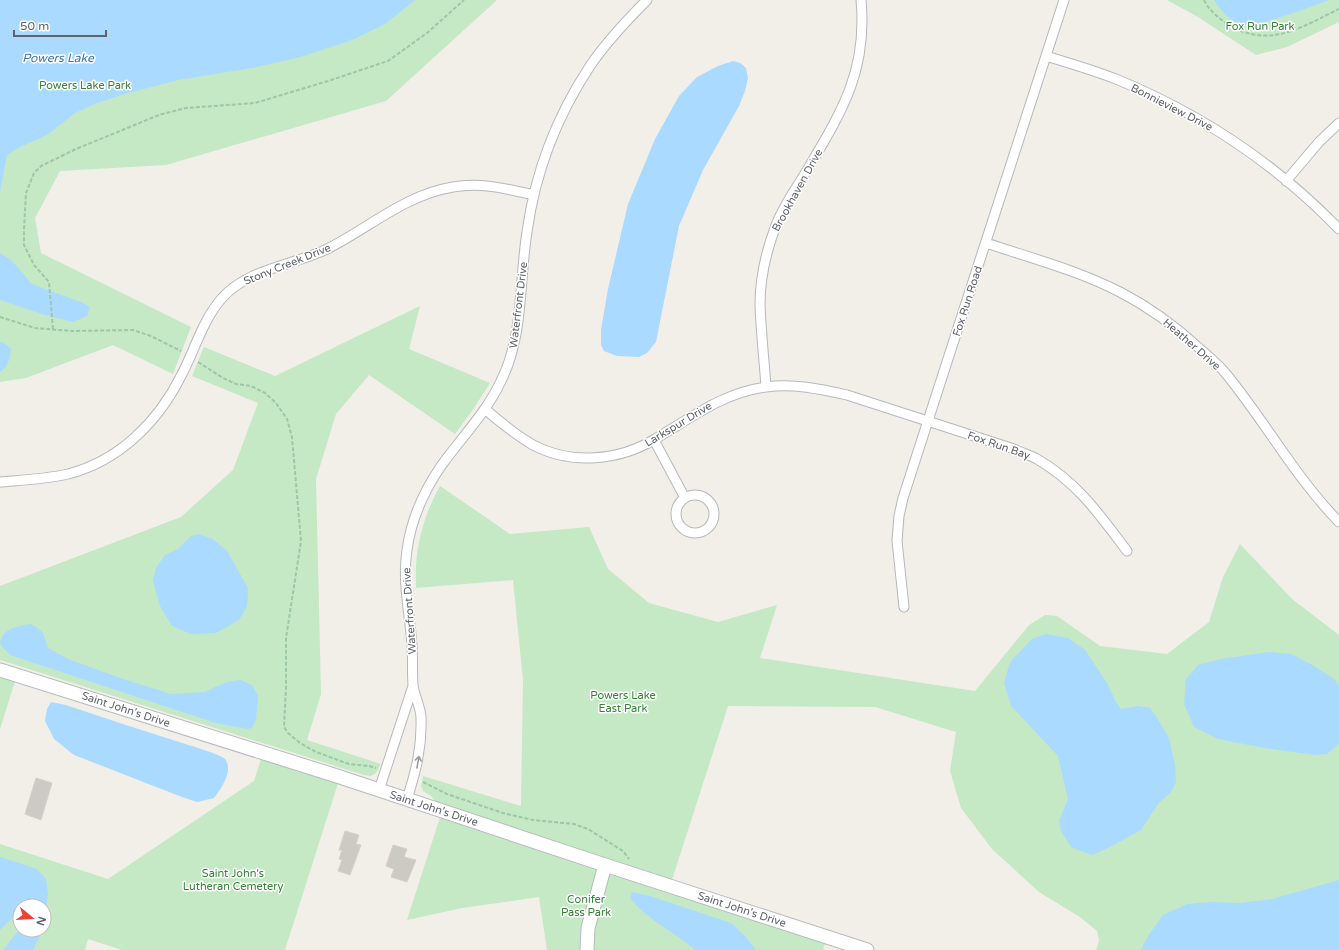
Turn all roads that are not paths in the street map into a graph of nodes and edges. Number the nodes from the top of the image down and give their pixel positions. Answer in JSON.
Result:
{"nodes":[{"id":1,"x":647,"y":0,"type":"edge"},
{"id":2,"x":861,"y":0,"type":"edge"},
{"id":3,"x":1064,"y":0,"type":"edge"},
{"id":4,"x":1046,"y":56,"type":"junction"},
{"id":5,"x":1339,"y":122,"type":"edge"},
{"id":6,"x":1286,"y":181,"type":"junction"},
{"id":7,"x":534,"y":195,"type":"junction"},
{"id":8,"x":1339,"y":230,"type":"edge"},
{"id":9,"x":986,"y":243,"type":"junction"},
{"id":10,"x":766,"y":386,"type":"junction"},
{"id":11,"x":484,"y":409,"type":"junction"},
{"id":12,"x":928,"y":422,"type":"junction"},
{"id":13,"x":654,"y":440,"type":"junction"},
{"id":14,"x":0,"y":482,"type":"edge"},
{"id":15,"x":685,"y":498,"type":"junction"},
{"id":16,"x":1339,"y":522,"type":"edge"},
{"id":17,"x":1127,"y":551,"type":"dead end"},
{"id":18,"x":904,"y":607,"type":"dead end"},
{"id":19,"x":0,"y":670,"type":"edge"},
{"id":20,"x":413,"y":686,"type":"junction"},
{"id":21,"x":379,"y":790,"type":"junction"},
{"id":22,"x":407,"y":799,"type":"junction"},
{"id":23,"x":605,"y":865,"type":"junction"},
{"id":24,"x":587,"y":950,"type":"edge"},
{"id":25,"x":867,"y":950,"type":"edge"}],
"edges":[{"from":1,"to":7,"type":"street","name":"Waterfront Drive"},
{"from":2,"to":10,"type":"street","name":"Brookhaven Drive"},
{"from":3,"to":4,"type":"street","name":"Fox Run Road"},
{"from":4,"to":6,"type":"street","name":"Bonnieview Drive"},
{"from":4,"to":9,"type":"street","name":"Fox Run Road"},
{"from":5,"to":6,"type":"street"},
{"from":6,"to":8,"type":"street","name":"Bonnieview Drive"},
{"from":7,"to":11,"type":"street","name":"Waterfront Drive"},
{"from":7,"to":14,"type":"street","name":"Stony Creek Drive"},
{"from":9,"to":12,"type":"street","name":"Fox Run Road"},
{"from":9,"to":16,"type":"street","name":"Heather Drive"},
{"from":10,"to":12,"type":"street","name":"Larkspur Drive"},
{"from":10,"to":13,"type":"street","name":"Larkspur Drive"},
{"from":11,"to":13,"type":"street","name":"Larkspur Drive"},
{"from":11,"to":20,"type":"street","name":"Waterfront Drive"},
{"from":12,"to":17,"type":"street","name":"Fox Run Bay"},
{"from":12,"to":18,"type":"street","name":"Fox Run Road"},
{"from":13,"to":15,"type":"street"},
{"from":15,"to":15,"type":"street"},
{"from":19,"to":21,"type":"street","name":"Saint John's Drive"},
{"from":20,"to":21,"type":"street","name":"Waterfront Drive"},
{"from":22,"to":20,"type":"street","name":"Waterfront Drive","one_way":true},
{"from":21,"to":22,"type":"street","name":"Saint John's Drive"},
{"from":22,"to":23,"type":"street","name":"Saint John's Drive"},
{"from":23,"to":24,"type":"street"},
{"from":23,"to":25,"type":"street","name":"Saint John's Drive"}]}
